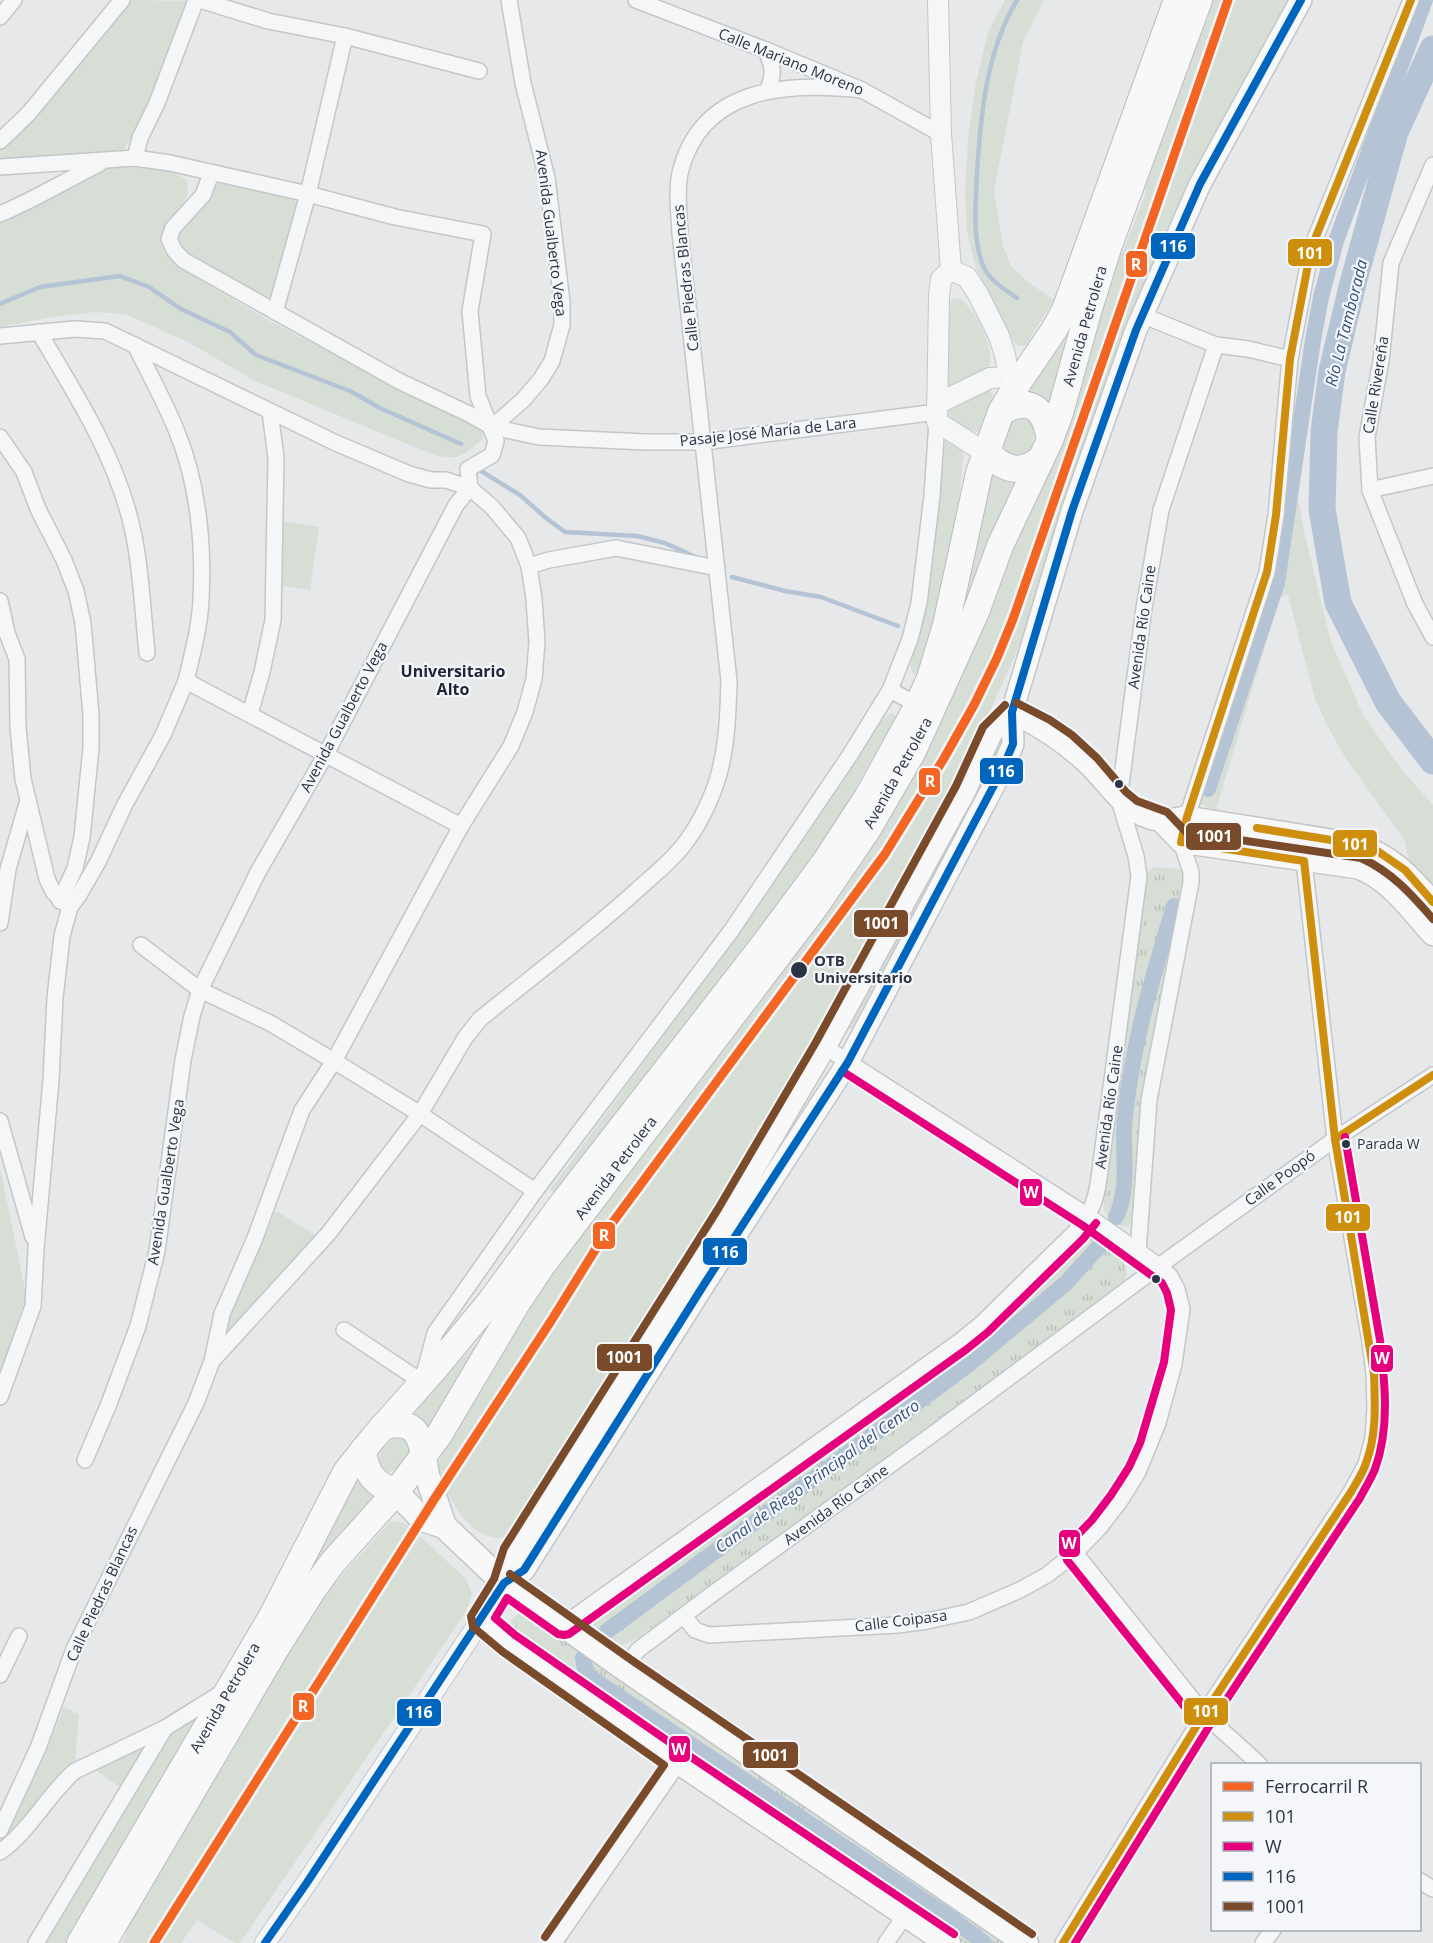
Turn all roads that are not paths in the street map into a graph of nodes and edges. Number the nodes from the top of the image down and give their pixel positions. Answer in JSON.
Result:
{"nodes":[{"id":1,"x":14,"y":0,"type":"edge"},
{"id":2,"x":122,"y":0,"type":"edge"},
{"id":3,"x":198,"y":0,"type":"edge"},
{"id":4,"x":509,"y":0,"type":"edge"},
{"id":5,"x":636,"y":0,"type":"edge"},
{"id":6,"x":938,"y":0,"type":"edge"},
{"id":7,"x":1177,"y":0,"type":"edge"},
{"id":8,"x":1199,"y":0,"type":"edge"},
{"id":9,"x":1301,"y":0,"type":"edge"},
{"id":10,"x":1411,"y":0,"type":"edge"},
{"id":11,"x":0,"y":17,"type":"edge"},
{"id":12,"x":345,"y":36,"type":"junction"},
{"id":13,"x":766,"y":50,"type":"junction"},
{"id":14,"x":479,"y":71,"type":"dead end"},
{"id":15,"x":862,"y":90,"type":"junction"},
{"id":16,"x":767,"y":91,"type":"junction"},
{"id":17,"x":941,"y":134,"type":"junction"},
{"id":18,"x":0,"y":141,"type":"edge"},
{"id":19,"x":135,"y":158,"type":"junction"},
{"id":20,"x":105,"y":161,"type":"junction"},
{"id":21,"x":1433,"y":165,"type":"edge"},
{"id":22,"x":0,"y":167,"type":"edge"},
{"id":23,"x":211,"y":174,"type":"junction"},
{"id":24,"x":308,"y":194,"type":"junction"},
{"id":25,"x":0,"y":214,"type":"edge"},
{"id":26,"x":951,"y":270,"type":"junction"},
{"id":27,"x":275,"y":312,"type":"junction"},
{"id":28,"x":1144,"y":316,"type":"junction"},
{"id":29,"x":39,"y":332,"type":"junction"},
{"id":30,"x":0,"y":336,"type":"edge"},
{"id":31,"x":135,"y":345,"type":"junction"},
{"id":32,"x":1216,"y":345,"type":"junction"},
{"id":33,"x":1290,"y":359,"type":"junction"},
{"id":34,"x":1012,"y":381,"type":"junction"},
{"id":35,"x":1033,"y":407,"type":"junction"},
{"id":36,"x":270,"y":411,"type":"junction"},
{"id":37,"x":1001,"y":412,"type":"junction"},
{"id":38,"x":937,"y":413,"type":"junction"},
{"id":39,"x":492,"y":427,"type":"junction"},
{"id":40,"x":0,"y":438,"type":"edge"},
{"id":41,"x":702,"y":442,"type":"junction"},
{"id":42,"x":1046,"y":449,"type":"junction"},
{"id":43,"x":986,"y":453,"type":"junction"},
{"id":44,"x":1433,"y":476,"type":"edge"},
{"id":45,"x":470,"y":488,"type":"junction"},
{"id":46,"x":1370,"y":490,"type":"junction"},
{"id":47,"x":529,"y":566,"type":"junction"},
{"id":48,"x":717,"y":568,"type":"junction"},
{"id":49,"x":0,"y":600,"type":"edge"},
{"id":50,"x":1433,"y":637,"type":"edge"},
{"id":51,"x":147,"y":653,"type":"dead end"},
{"id":52,"x":186,"y":681,"type":"junction"},
{"id":53,"x":890,"y":690,"type":"junction"},
{"id":54,"x":918,"y":705,"type":"junction"},
{"id":55,"x":1012,"y":712,"type":"junction"},
{"id":56,"x":250,"y":714,"type":"junction"},
{"id":57,"x":326,"y":754,"type":"junction"},
{"id":58,"x":28,"y":800,"type":"junction"},
{"id":59,"x":1119,"y":800,"type":"junction"},
{"id":60,"x":1187,"y":817,"type":"junction"},
{"id":61,"x":1161,"y":821,"type":"junction"},
{"id":62,"x":461,"y":826,"type":"junction"},
{"id":63,"x":1181,"y":842,"type":"junction"},
{"id":64,"x":1304,"y":861,"type":"junction"},
{"id":65,"x":1433,"y":902,"type":"edge"},
{"id":66,"x":65,"y":904,"type":"junction"},
{"id":67,"x":0,"y":923,"type":"edge"},
{"id":68,"x":1433,"y":935,"type":"edge"},
{"id":69,"x":141,"y":945,"type":"dead end"},
{"id":70,"x":200,"y":990,"type":"junction"},
{"id":71,"x":825,"y":1047,"type":"junction"},
{"id":72,"x":334,"y":1061,"type":"junction"},
{"id":73,"x":848,"y":1062,"type":"junction"},
{"id":74,"x":1433,"y":1075,"type":"edge"},
{"id":75,"x":420,"y":1114,"type":"junction"},
{"id":76,"x":0,"y":1121,"type":"edge"},
{"id":77,"x":1335,"y":1139,"type":"junction"},
{"id":78,"x":535,"y":1191,"type":"junction"},
{"id":79,"x":1088,"y":1216,"type":"junction"},
{"id":80,"x":36,"y":1249,"type":"junction"},
{"id":81,"x":1138,"y":1252,"type":"junction"},
{"id":82,"x":1159,"y":1266,"type":"junction"},
{"id":83,"x":1140,"y":1281,"type":"joint"},
{"id":84,"x":344,"y":1330,"type":"dead end"},
{"id":85,"x":212,"y":1361,"type":"junction"},
{"id":86,"x":422,"y":1382,"type":"junction"},
{"id":87,"x":0,"y":1397,"type":"edge"},
{"id":88,"x":382,"y":1427,"type":"junction"},
{"id":89,"x":363,"y":1450,"type":"junction"},
{"id":90,"x":424,"y":1456,"type":"junction"},
{"id":91,"x":85,"y":1460,"type":"dead end"},
{"id":92,"x":396,"y":1492,"type":"junction"},
{"id":93,"x":444,"y":1526,"type":"junction"},
{"id":94,"x":1075,"y":1553,"type":"junction"},
{"id":95,"x":504,"y":1583,"type":"junction"},
{"id":96,"x":684,"y":1616,"type":"junction"},
{"id":97,"x":481,"y":1620,"type":"junction"},
{"id":98,"x":563,"y":1625,"type":"junction"},
{"id":99,"x":19,"y":1636,"type":"dead end"},
{"id":100,"x":624,"y":1668,"type":"junction"},
{"id":101,"x":0,"y":1675,"type":"edge"},
{"id":102,"x":232,"y":1686,"type":"junction"},
{"id":103,"x":1204,"y":1714,"type":"junction"},
{"id":104,"x":165,"y":1728,"type":"junction"},
{"id":105,"x":679,"y":1762,"type":"junction"},
{"id":106,"x":1258,"y":1763,"type":"edge"},
{"id":107,"x":0,"y":1830,"type":"edge"},
{"id":108,"x":0,"y":1852,"type":"edge"},
{"id":109,"x":906,"y":1914,"type":"junction"},
{"id":110,"x":36,"y":1943,"type":"edge"},
{"id":111,"x":80,"y":1943,"type":"edge"},
{"id":112,"x":103,"y":1943,"type":"edge"},
{"id":113,"x":265,"y":1943,"type":"edge"},
{"id":114,"x":554,"y":1943,"type":"edge"},
{"id":115,"x":886,"y":1943,"type":"edge"},
{"id":116,"x":948,"y":1943,"type":"edge"},
{"id":117,"x":1026,"y":1943,"type":"edge"},
{"id":118,"x":1063,"y":1943,"type":"edge"}],
"edges":[{"from":1,"to":11,"type":"street"},
{"from":2,"to":18,"type":"street"},
{"from":3,"to":12,"type":"street"},
{"from":3,"to":19,"type":"street"},
{"from":4,"to":39,"type":"street","name":"Avenida Gualberto Vega"},
{"from":5,"to":13,"type":"street","name":"Calle Mariano Moreno"},
{"from":6,"to":17,"type":"street"},
{"from":7,"to":34,"type":"highway","name":"Avenida Petrolera"},
{"from":8,"to":42,"type":"highway","name":"Avenida Petrolera"},
{"from":9,"to":28,"type":"main road"},
{"from":10,"to":33,"type":"street"},
{"from":12,"to":14,"type":"street"},
{"from":12,"to":24,"type":"street"},
{"from":13,"to":15,"type":"street","name":"Calle Mariano Moreno"},
{"from":13,"to":16,"type":"street"},
{"from":15,"to":16,"type":"street","name":"Calle Piedras Blancas"},
{"from":15,"to":17,"type":"street","name":"Calle Mariano Moreno"},
{"from":16,"to":41,"type":"street","name":"Calle Piedras Blancas"},
{"from":17,"to":26,"type":"street"},
{"from":19,"to":20,"type":"street"},
{"from":19,"to":23,"type":"street"},
{"from":20,"to":22,"type":"street"},
{"from":20,"to":25,"type":"street"},
{"from":21,"to":46,"type":"street","name":"Calle Rivereña"},
{"from":23,"to":24,"type":"street"},
{"from":23,"to":27,"type":"street","name":"Pasaje José María de Lara"},
{"from":24,"to":27,"type":"street"},
{"from":24,"to":39,"type":"street"},
{"from":26,"to":34,"type":"street"},
{"from":26,"to":38,"type":"street"},
{"from":27,"to":39,"type":"street","name":"Pasaje José María de Lara"},
{"from":28,"to":32,"type":"street"},
{"from":28,"to":55,"type":"main road"},
{"from":29,"to":30,"type":"street"},
{"from":29,"to":31,"type":"street"},
{"from":29,"to":51,"type":"street"},
{"from":31,"to":36,"type":"street"},
{"from":31,"to":52,"type":"street"},
{"from":32,"to":33,"type":"street"},
{"from":32,"to":59,"type":"street","name":"Avenida Río Caine"},
{"from":33,"to":60,"type":"street"},
{"from":34,"to":35,"type":"street"},
{"from":34,"to":37,"type":"highway","name":"Avenida Petrolera"},
{"from":34,"to":38,"type":"street"},
{"from":35,"to":37,"type":"highway"},
{"from":35,"to":42,"type":"highway"},
{"from":36,"to":45,"type":"street"},
{"from":36,"to":56,"type":"street"},
{"from":37,"to":43,"type":"highway","name":"Avenida Petrolera"},
{"from":38,"to":41,"type":"street","name":"Pasaje José María de Lara"},
{"from":38,"to":43,"type":"street"},
{"from":38,"to":53,"type":"street"},
{"from":39,"to":41,"type":"street","name":"Pasaje José María de Lara"},
{"from":39,"to":45,"type":"street","name":"Avenida Gualberto Vega"},
{"from":40,"to":66,"type":"street"},
{"from":41,"to":48,"type":"street","name":"Calle Piedras Blancas"},
{"from":42,"to":43,"type":"highway"},
{"from":42,"to":90,"type":"highway","name":"Avenida Petrolera"},
{"from":43,"to":54,"type":"highway","name":"Avenida Petrolera"},
{"from":44,"to":46,"type":"street"},
{"from":45,"to":47,"type":"street"},
{"from":45,"to":57,"type":"street","name":"Avenida Gualberto Vega"},
{"from":46,"to":50,"type":"street","name":"Calle Rivereña"},
{"from":47,"to":48,"type":"street"},
{"from":47,"to":62,"type":"street"},
{"from":48,"to":75,"type":"street","name":"Calle Piedras Blancas"},
{"from":49,"to":58,"type":"street"},
{"from":52,"to":56,"type":"street"},
{"from":52,"to":66,"type":"street"},
{"from":53,"to":54,"type":"street"},
{"from":53,"to":78,"type":"street"},
{"from":54,"to":86,"type":"highway","name":"Avenida Petrolera"},
{"from":55,"to":59,"type":"main road"},
{"from":55,"to":71,"type":"main road"},
{"from":55,"to":73,"type":"main road"},
{"from":56,"to":57,"type":"street"},
{"from":57,"to":62,"type":"street"},
{"from":57,"to":70,"type":"street","name":"Avenida Gualberto Vega"},
{"from":58,"to":66,"type":"street"},
{"from":58,"to":67,"type":"street"},
{"from":59,"to":61,"type":"main road"},
{"from":59,"to":79,"type":"street","name":"Avenida Río Caine"},
{"from":60,"to":61,"type":"main road"},
{"from":60,"to":63,"type":"street"},
{"from":60,"to":65,"type":"main road"},
{"from":61,"to":63,"type":"main road"},
{"from":62,"to":72,"type":"street"},
{"from":63,"to":64,"type":"main road"},
{"from":63,"to":81,"type":"street"},
{"from":64,"to":68,"type":"main road"},
{"from":64,"to":77,"type":"street"},
{"from":66,"to":80,"type":"street"},
{"from":69,"to":70,"type":"street"},
{"from":70,"to":72,"type":"street"},
{"from":70,"to":91,"type":"street","name":"Avenida Gualberto Vega"},
{"from":71,"to":73,"type":"street"},
{"from":71,"to":95,"type":"main road"},
{"from":72,"to":75,"type":"street"},
{"from":72,"to":85,"type":"street"},
{"from":73,"to":79,"type":"street"},
{"from":73,"to":95,"type":"main road"},
{"from":74,"to":77,"type":"street","name":"Calle Poopó"},
{"from":75,"to":78,"type":"street"},
{"from":75,"to":85,"type":"street","name":"Calle Piedras Blancas"},
{"from":76,"to":80,"type":"street"},
{"from":77,"to":82,"type":"street","name":"Calle Poopó"},
{"from":77,"to":103,"type":"street"},
{"from":78,"to":86,"type":"street"},
{"from":79,"to":81,"type":"street"},
{"from":79,"to":98,"type":"street","name":"Avenida Río Caine"},
{"from":80,"to":87,"type":"street"},
{"from":81,"to":82,"type":"street"},
{"from":82,"to":83,"type":"street","name":"Calle Poopó"},
{"from":82,"to":94,"type":"street","name":"Calle Coipasa"},
{"from":83,"to":96,"type":"street","name":"Avenida Río Caine"},
{"from":84,"to":86,"type":"street"},
{"from":85,"to":107,"type":"street","name":"Calle Piedras Blancas"},
{"from":86,"to":88,"type":"highway","name":"Avenida Petrolera"},
{"from":88,"to":89,"type":"highway"},
{"from":88,"to":90,"type":"highway"},
{"from":89,"to":92,"type":"highway"},
{"from":89,"to":102,"type":"highway","name":"Avenida Petrolera"},
{"from":90,"to":92,"type":"highway"},
{"from":90,"to":93,"type":"main road"},
{"from":92,"to":93,"type":"main road"},
{"from":92,"to":112,"type":"highway","name":"Avenida Petrolera"},
{"from":93,"to":95,"type":"main road"},
{"from":94,"to":96,"type":"street","name":"Calle Coipasa"},
{"from":94,"to":103,"type":"street"},
{"from":95,"to":97,"type":"main road"},
{"from":95,"to":98,"type":"main road"},
{"from":96,"to":100,"type":"street","name":"Avenida Río Caine"},
{"from":97,"to":105,"type":"main road"},
{"from":97,"to":113,"type":"street"},
{"from":98,"to":100,"type":"main road"},
{"from":99,"to":101,"type":"street"},
{"from":100,"to":117,"type":"main road"},
{"from":102,"to":104,"type":"street"},
{"from":102,"to":111,"type":"highway","name":"Avenida Petrolera"},
{"from":103,"to":106,"type":"street"},
{"from":103,"to":118,"type":"street"},
{"from":104,"to":108,"type":"street"},
{"from":104,"to":110,"type":"street"},
{"from":105,"to":109,"type":"main road"},
{"from":105,"to":114,"type":"street"},
{"from":109,"to":115,"type":"street"},
{"from":109,"to":116,"type":"main road"}]}
